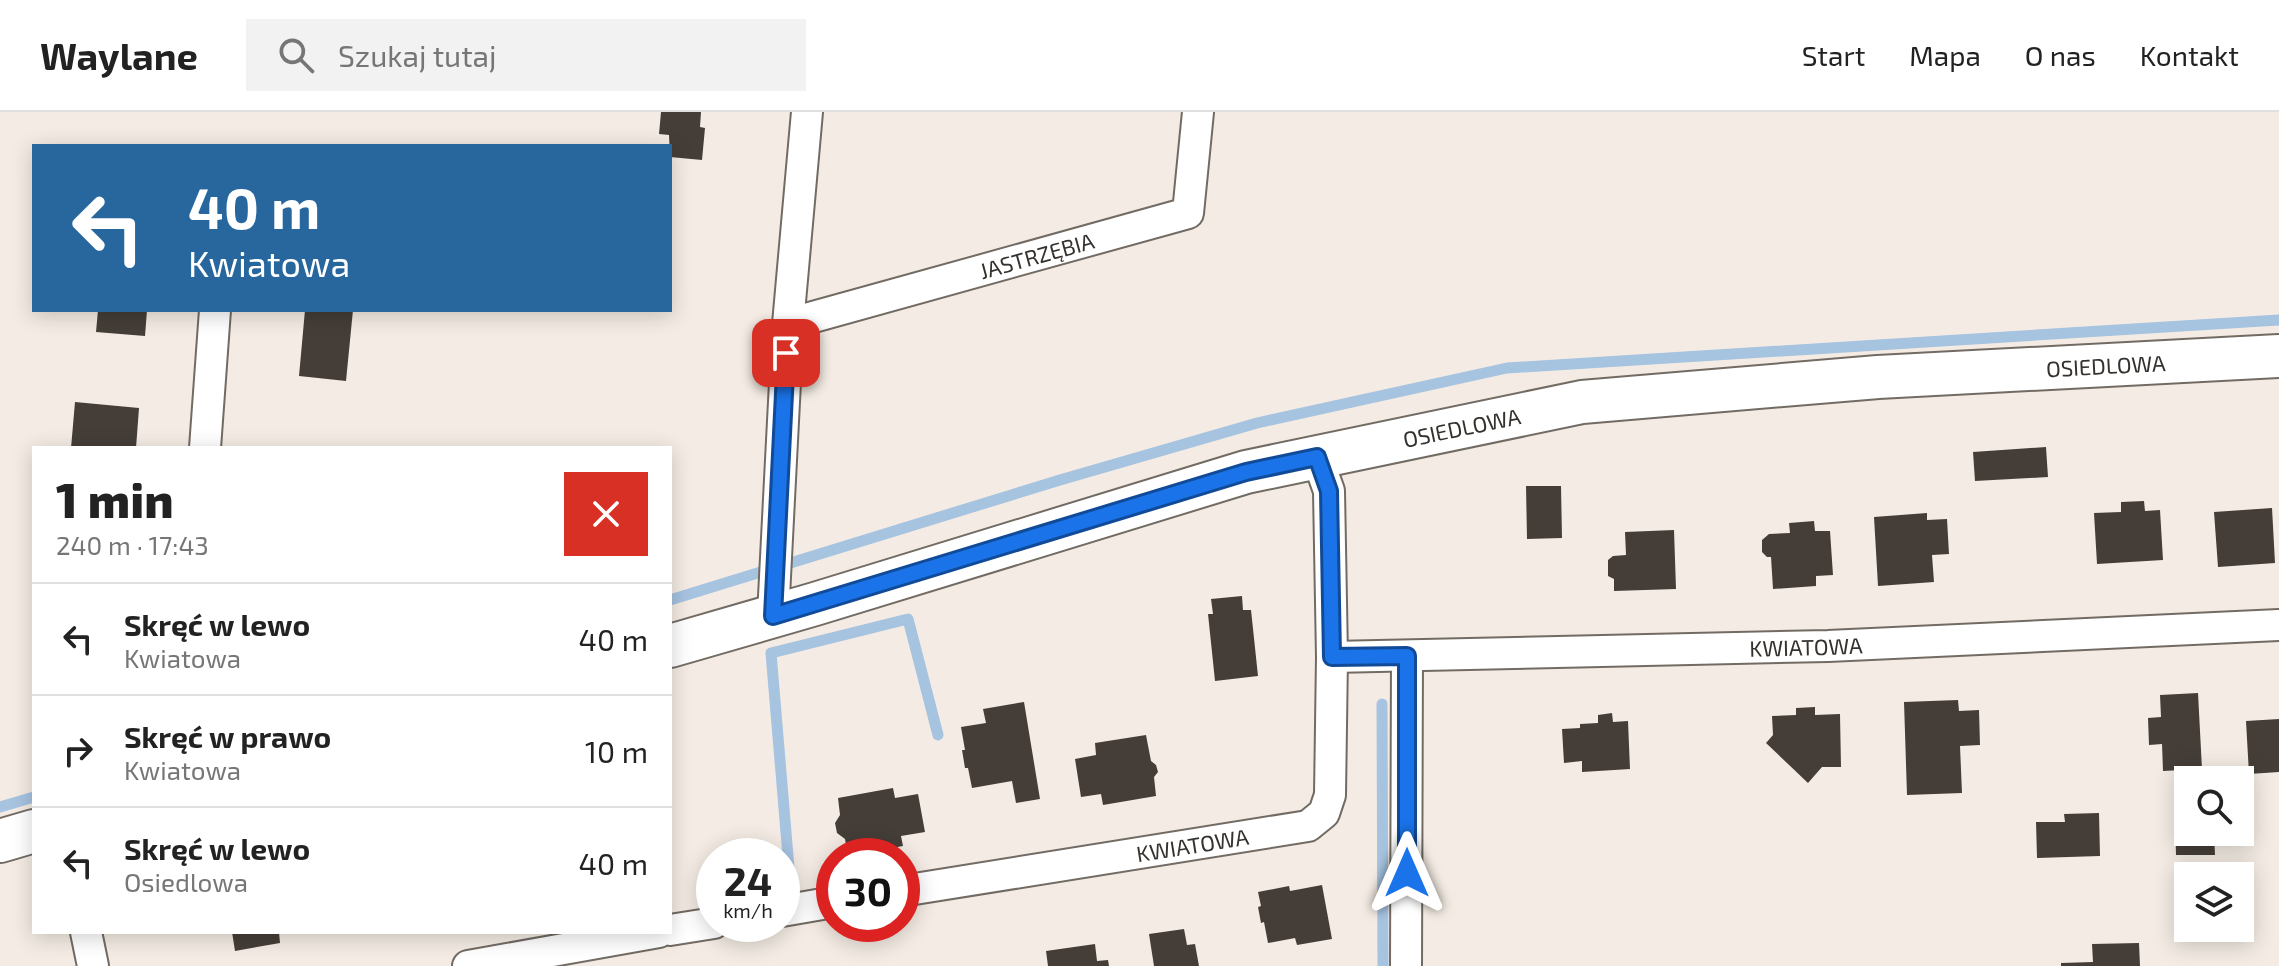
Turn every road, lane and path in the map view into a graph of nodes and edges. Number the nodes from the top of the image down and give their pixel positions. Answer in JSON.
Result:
{"nodes":[{"id":1,"x":807,"y":112,"type":"edge"},
{"id":2,"x":1198,"y":112,"type":"edge"},
{"id":3,"x":215,"y":312,"type":"edge"},
{"id":4,"x":788,"y":324,"type":"junction"},
{"id":5,"x":2279,"y":356,"type":"edge"},
{"id":6,"x":205,"y":446,"type":"edge"},
{"id":7,"x":1317,"y":457,"type":"junction"},
{"id":8,"x":774,"y":599,"type":"junction"},
{"id":9,"x":2279,"y":625,"type":"edge"},
{"id":10,"x":672,"y":645,"type":"edge"},
{"id":11,"x":1407,"y":656,"type":"junction"},
{"id":12,"x":1332,"y":657,"type":"junction"},
{"id":13,"x":32,"y":832,"type":"edge"},
{"id":14,"x":0,"y":841,"type":"edge"},
{"id":15,"x":920,"y":888,"type":"edge"},
{"id":16,"x":696,"y":926,"type":"edge"},
{"id":17,"x":672,"y":930,"type":"edge"},
{"id":18,"x":86,"y":934,"type":"edge"},
{"id":19,"x":648,"y":934,"type":"edge"},
{"id":20,"x":93,"y":966,"type":"edge"},
{"id":21,"x":468,"y":966,"type":"edge"},
{"id":22,"x":1406,"y":966,"type":"edge"}],
"edges":[{"from":1,"to":4,"type":"street"},
{"from":2,"to":4,"type":"street","name":"JASTRZĘBIA"},
{"from":3,"to":6,"type":"street"},
{"from":4,"to":8,"type":"street"},
{"from":5,"to":7,"type":"street","name":"OSIEDLOWA"},
{"from":7,"to":8,"type":"street","name":"OSIEDLOWA"},
{"from":7,"to":12,"type":"street","name":"KWIATOWA"},
{"from":8,"to":10,"type":"street","name":"OSIEDLOWA"},
{"from":9,"to":11,"type":"street","name":"KWIATOWA"},
{"from":11,"to":12,"type":"street","name":"KWIATOWA"},
{"from":11,"to":22,"type":"street"},
{"from":12,"to":15,"type":"street","name":"KWIATOWA"},
{"from":13,"to":14,"type":"street"},
{"from":16,"to":17,"type":"street"},
{"from":18,"to":20,"type":"street"},
{"from":19,"to":21,"type":"street"}]}
